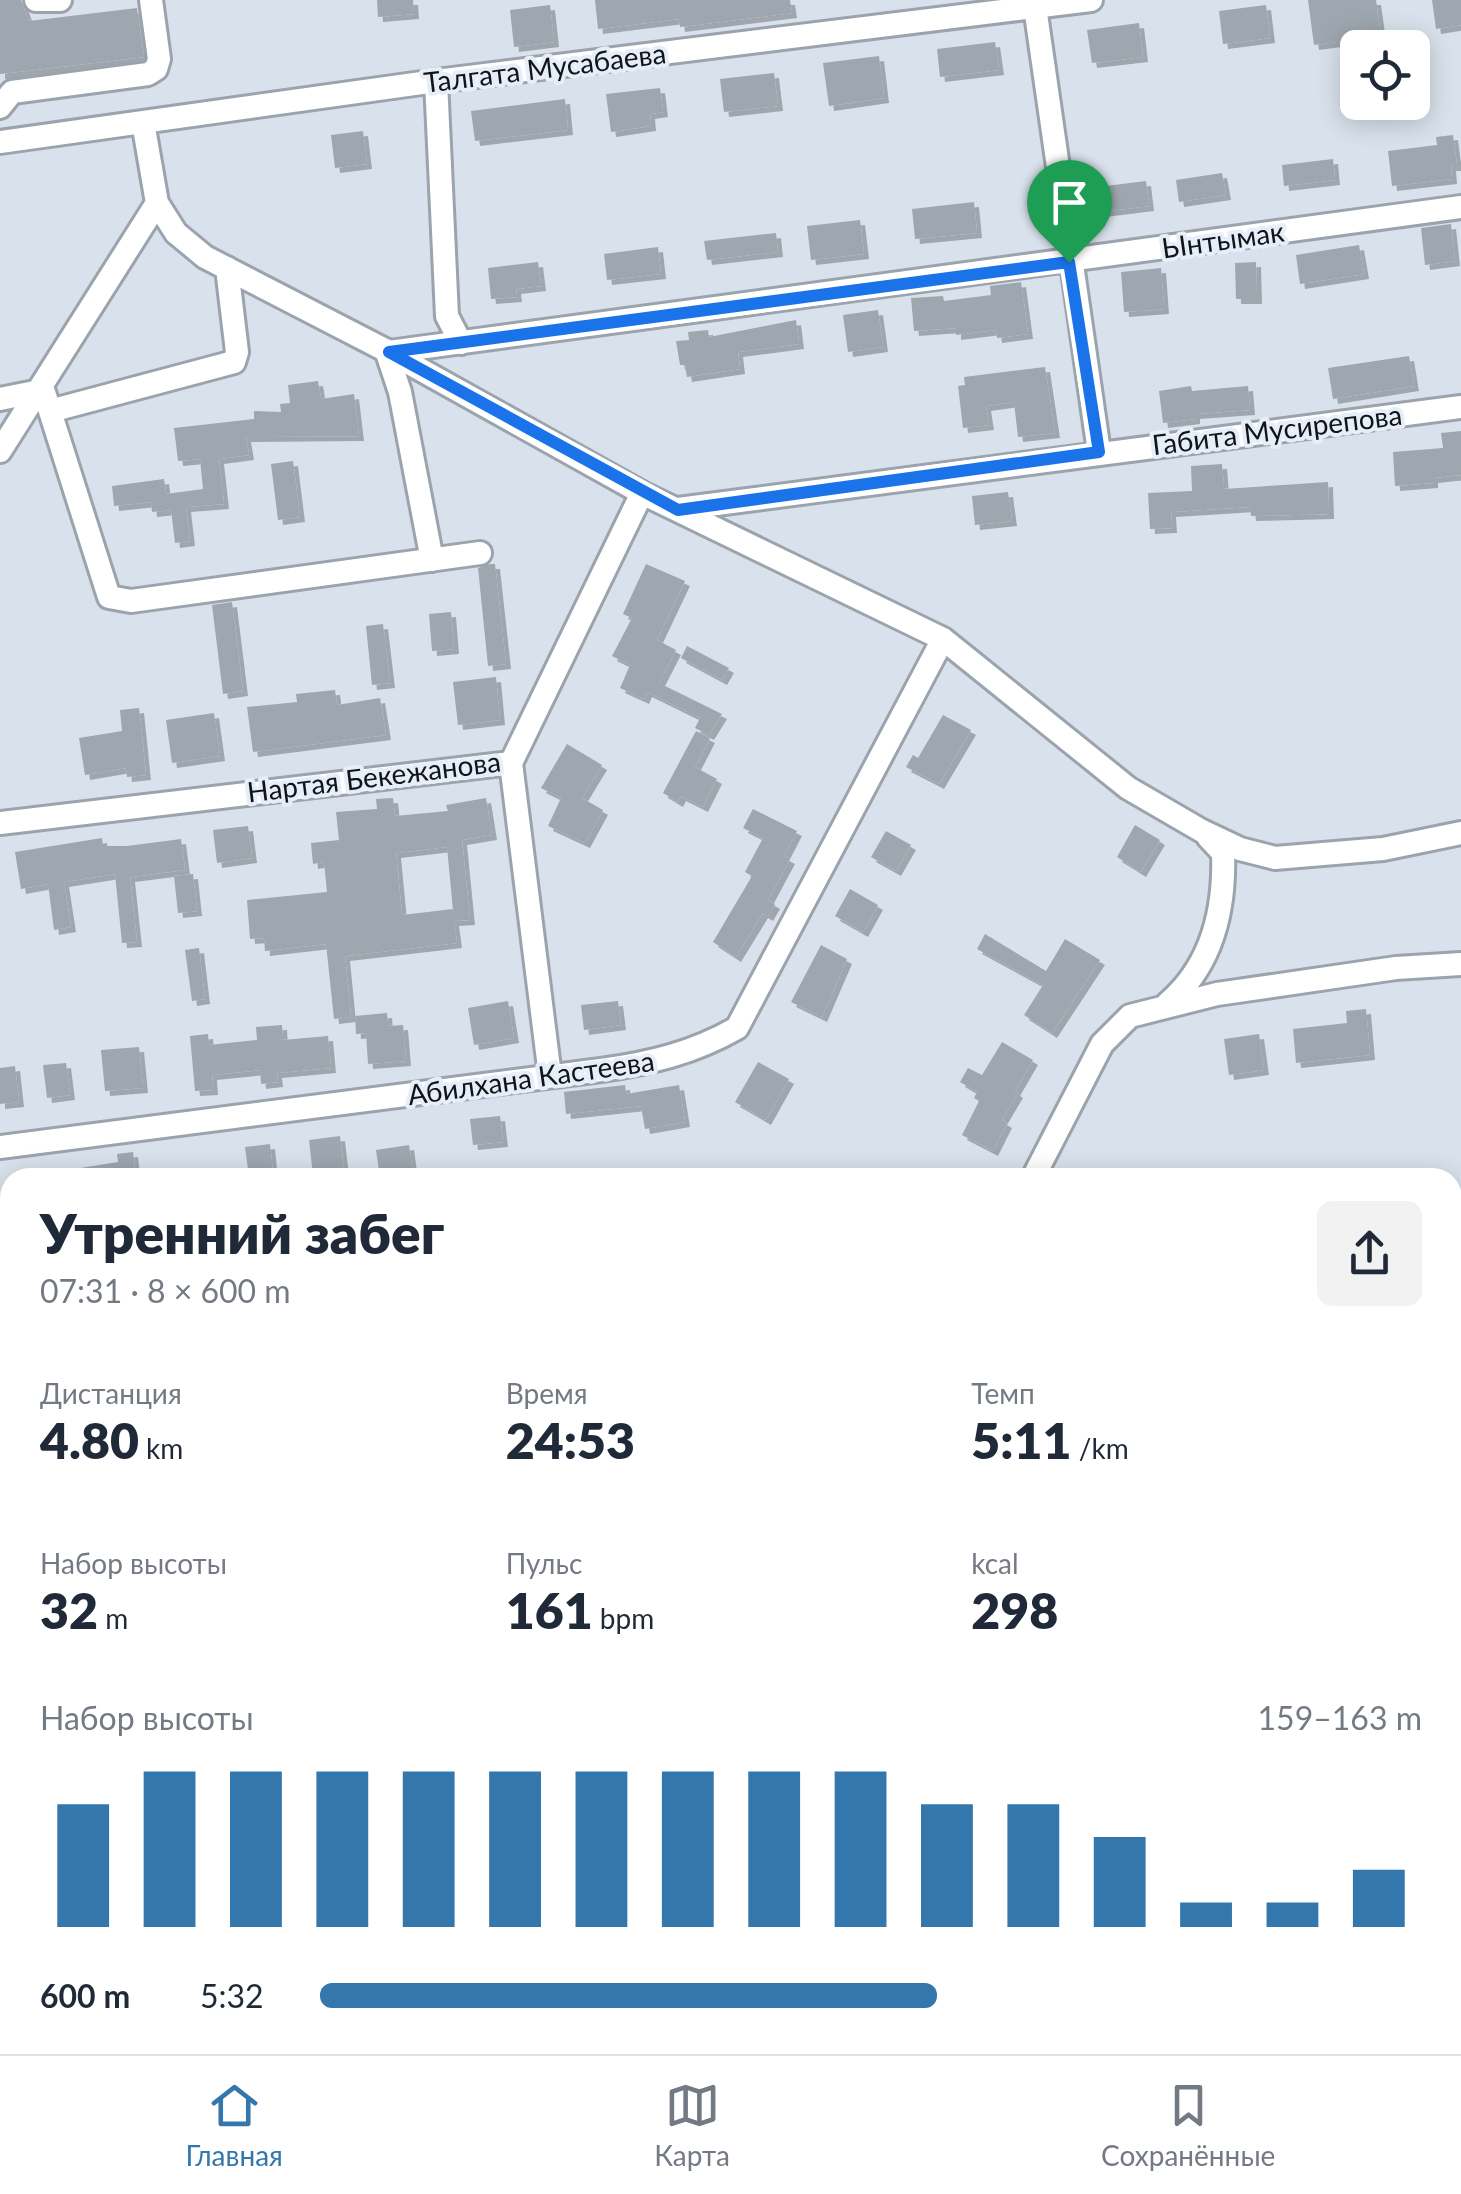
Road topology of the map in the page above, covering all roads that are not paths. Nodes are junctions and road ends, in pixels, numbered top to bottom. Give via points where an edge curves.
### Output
1 (36, 0) edge
2 (60, 0) edge
3 (151, 0) edge
4 (1092, 0) edge
5 (1034, 4) edge
6 (436, 81) junction
7 (0, 107) edge
8 (144, 122) junction
9 (2, 141) edge
10 (157, 203) junction
11 (1461, 207) edge
12 (1069, 262) junction
13 (227, 268) junction
14 (461, 343) junction
15 (388, 351) junction
16 (44, 396) junction
17 (0, 399) edge
18 (1461, 407) edge
19 (0, 450) edge
20 (1099, 452) junction
21 (642, 493) junction
22 (678, 510) junction
23 (480, 553) dead end
24 (432, 560) junction
25 (943, 639) junction
26 (512, 763) junction
27 (0, 823) edge
28 (1202, 831) junction
29 (1461, 834) edge
30 (1461, 964) edge
31 (1165, 1006) junction
32 (550, 1076) junction
33 (0, 1147) edge
34 (1038, 1168) edge

1 - 2 street
3 - 7 street via 156,69 12,92
4 - 5 street, Талгата Мусабаева
5 - 6 street, Талгата Мусабаева
5 - 12 street
6 - 8 street, Талгата Мусабаева
6 - 14 street via 448,316
7 - 9 street
8 - 9 street, Талгата Мусабаева
8 - 10 street
10 - 13 street via 176,233
10 - 16 street
11 - 12 street, Ынтымак
12 - 14 street, Ынтымак
12 - 20 street
13 - 15 street
13 - 16 street via 234,362
14 - 15 street, Ынтымак
15 - 21 street
15 - 24 street
16 - 17 street
16 - 19 street
16 - 24 street via 109,596 131,601
18 - 20 street, Габита Мусирепова
20 - 22 street, Габита Мусирепова
21 - 22 street
21 - 26 street, Нартая Бекежанова
22 - 25 street
23 - 24 street
25 - 28 street via 1128,788
25 - 32 street, Абилхана Кастеева via 737,1028 660,1062
26 - 27 street, Нартая Бекежанова
26 - 32 street
28 - 29 street via 1275,858
28 - 31 street via 1222,853 1221,906 1207,952
30 - 31 street via 1396,968
31 - 34 street via 1130,1016 1102,1044
32 - 33 street, Абилхана Кастеева

